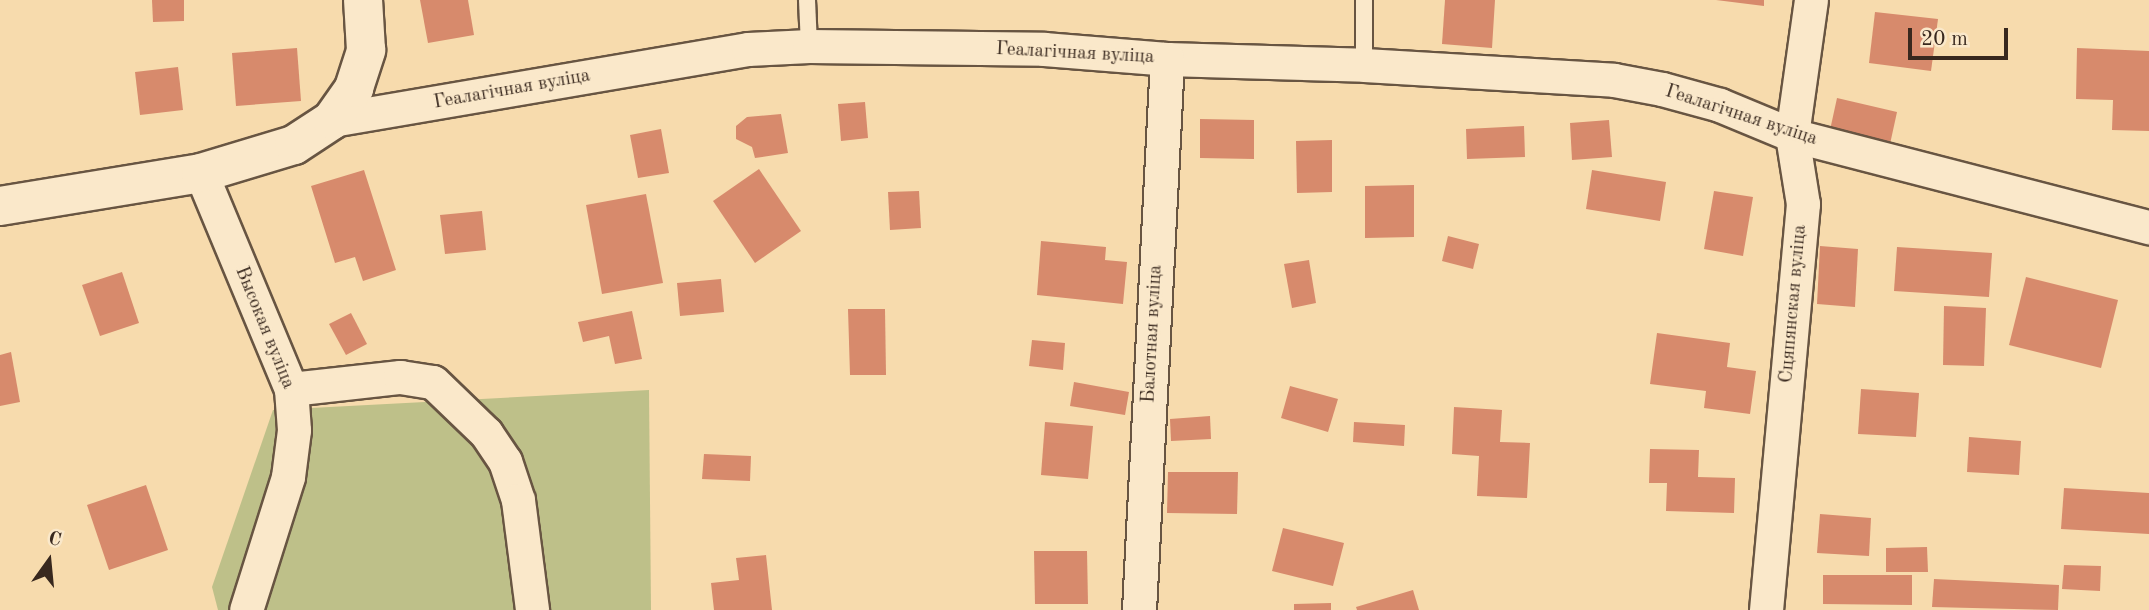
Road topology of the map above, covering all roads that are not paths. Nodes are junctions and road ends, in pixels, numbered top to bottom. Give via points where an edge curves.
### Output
1 (363, 0) edge
2 (807, 0) edge
3 (1364, 0) edge
4 (1811, 0) edge
5 (809, 46) junction
6 (1167, 59) junction
7 (1364, 65) junction
8 (332, 120) junction
9 (1792, 135) junction
10 (201, 173) junction
11 (0, 206) edge
12 (2149, 227) edge
13 (291, 390) junction
14 (246, 610) edge
15 (532, 610) edge
16 (1139, 610) edge
17 (1766, 610) edge

1 - 8 street via 366,50 362,70
2 - 5 lane
3 - 7 lane
4 - 9 street, Сцяпянская вуліца
5 - 6 street, Геалагічная вуліца via 1044,49
5 - 8 street, Геалагічная вуліца via 748,49
6 - 7 street, Геалагічная вуліца
6 - 16 street, Балотная вуліца
7 - 9 street, Геалагічная вуліца via 1614,80 1720,105
8 - 10 street, Геалагічная вуліца via 294,145
9 - 12 street, Геалагічная вуліца
9 - 17 street, Сцяпянская вуліца via 1803,204
10 - 11 street, Геалагічная вуліца
10 - 13 street, Высокая вуліца
13 - 14 street, Высокая вуліца via 295,430 288,477
13 - 15 street via 400,377 433,382 486,432 505,461 518,500

